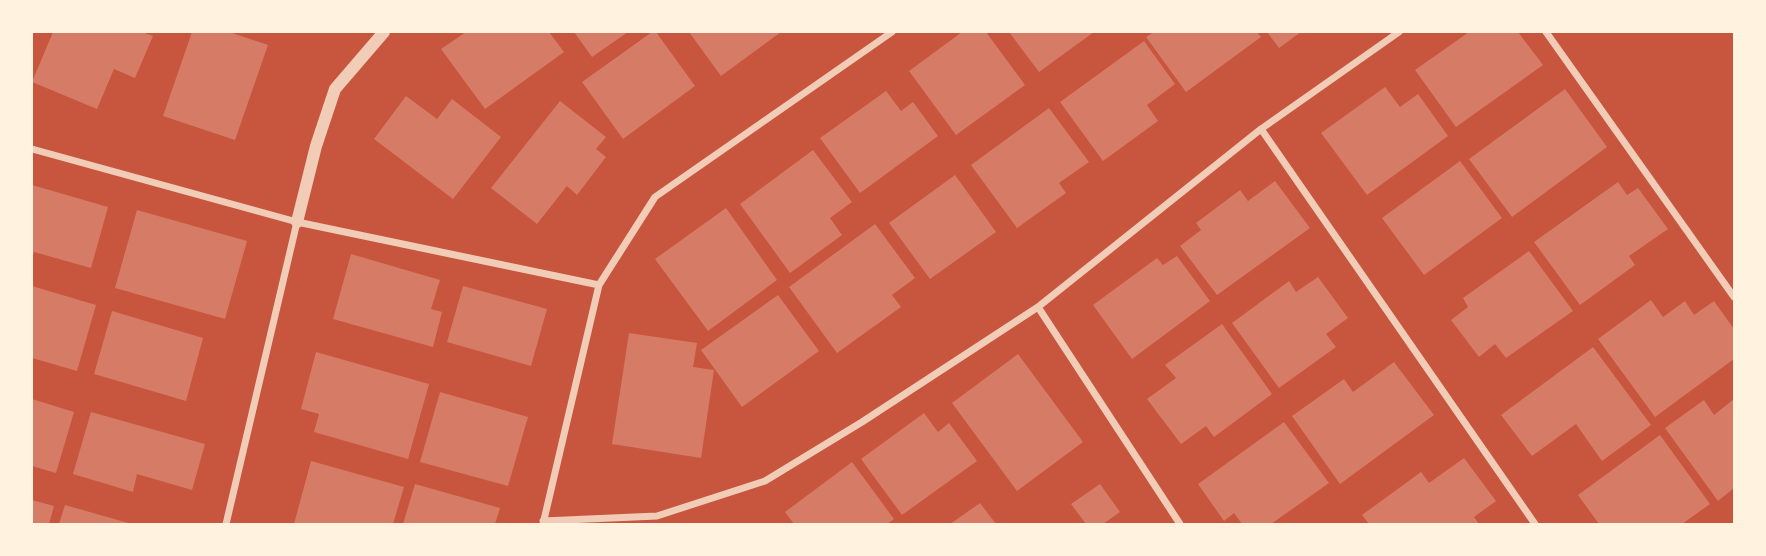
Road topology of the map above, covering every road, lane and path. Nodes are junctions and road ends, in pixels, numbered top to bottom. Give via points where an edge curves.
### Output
1 (384, 32) edge
2 (892, 32) edge
3 (1399, 32) edge
4 (1546, 32) edge
5 (1261, 129) junction
6 (32, 149) edge
7 (298, 222) junction
8 (599, 285) junction
9 (1734, 297) edge
10 (1038, 307) junction
11 (543, 523) edge
12 (226, 524) edge
13 (1180, 524) edge
14 (1535, 524) edge

1 - 7 street via 335,89
2 - 8 street via 655,197
3 - 5 street
4 - 9 street
5 - 10 street
5 - 14 street
6 - 7 street
7 - 8 street
7 - 12 street
8 - 11 street
10 - 11 street via 765,481 657,516
10 - 13 street

